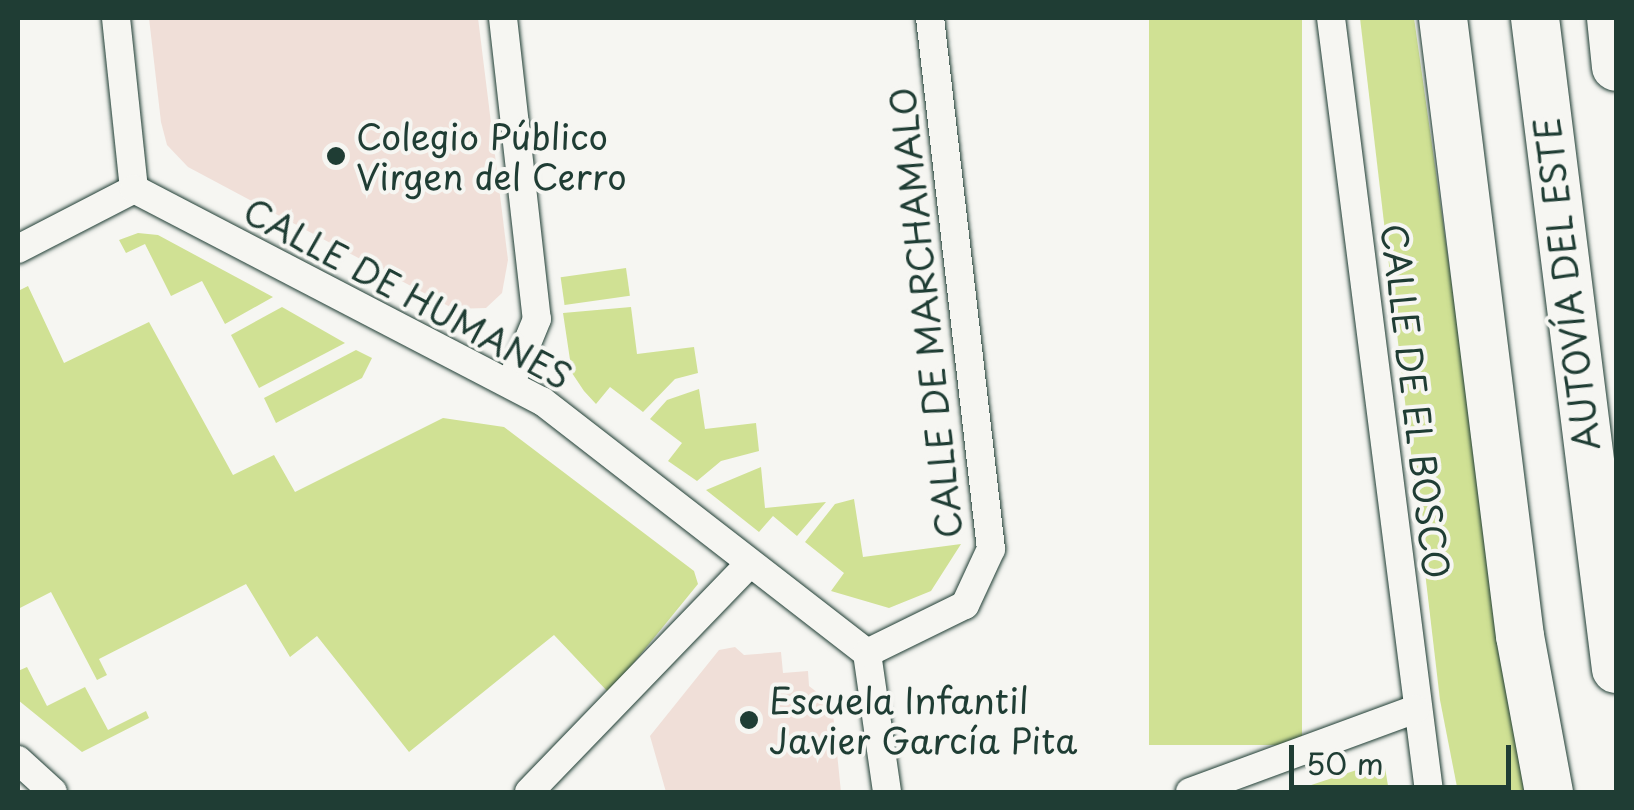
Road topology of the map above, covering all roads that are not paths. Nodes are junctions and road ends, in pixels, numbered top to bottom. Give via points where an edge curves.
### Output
1 (116, 18) edge
2 (503, 18) edge
3 (930, 18) edge
4 (1330, 18) edge
5 (1443, 18) edge
6 (1535, 18) edge
7 (1612, 18) edge
8 (1616, 67) edge
9 (134, 190) junction
10 (18, 249) edge
11 (511, 382) junction
12 (750, 563) junction
13 (868, 653) junction
14 (1616, 669) edge
15 (1415, 709) junction
16 (18, 760) edge
17 (54, 792) edge
18 (529, 792) edge
19 (886, 792) edge
20 (1190, 792) edge
21 (1430, 792) edge
22 (1549, 792) edge

1 - 9 street
2 - 11 street via 537,319
3 - 13 street, CALLE DE MARCHAMALO via 991,548 965,605
4 - 15 street, CALLE DE EL BOSCO
5 - 22 highway via 1520,636
6 - 14 highway, AUTOVÍA DEL ESTE
7 - 8 highway
9 - 10 street
9 - 11 street, CALLE DE HUMANES
11 - 12 street, CALLE DE HUMANES
12 - 13 street, CALLE DE HUMANES
12 - 18 street
13 - 19 street
15 - 20 street
15 - 21 street, CALLE DE EL BOSCO
16 - 17 street

